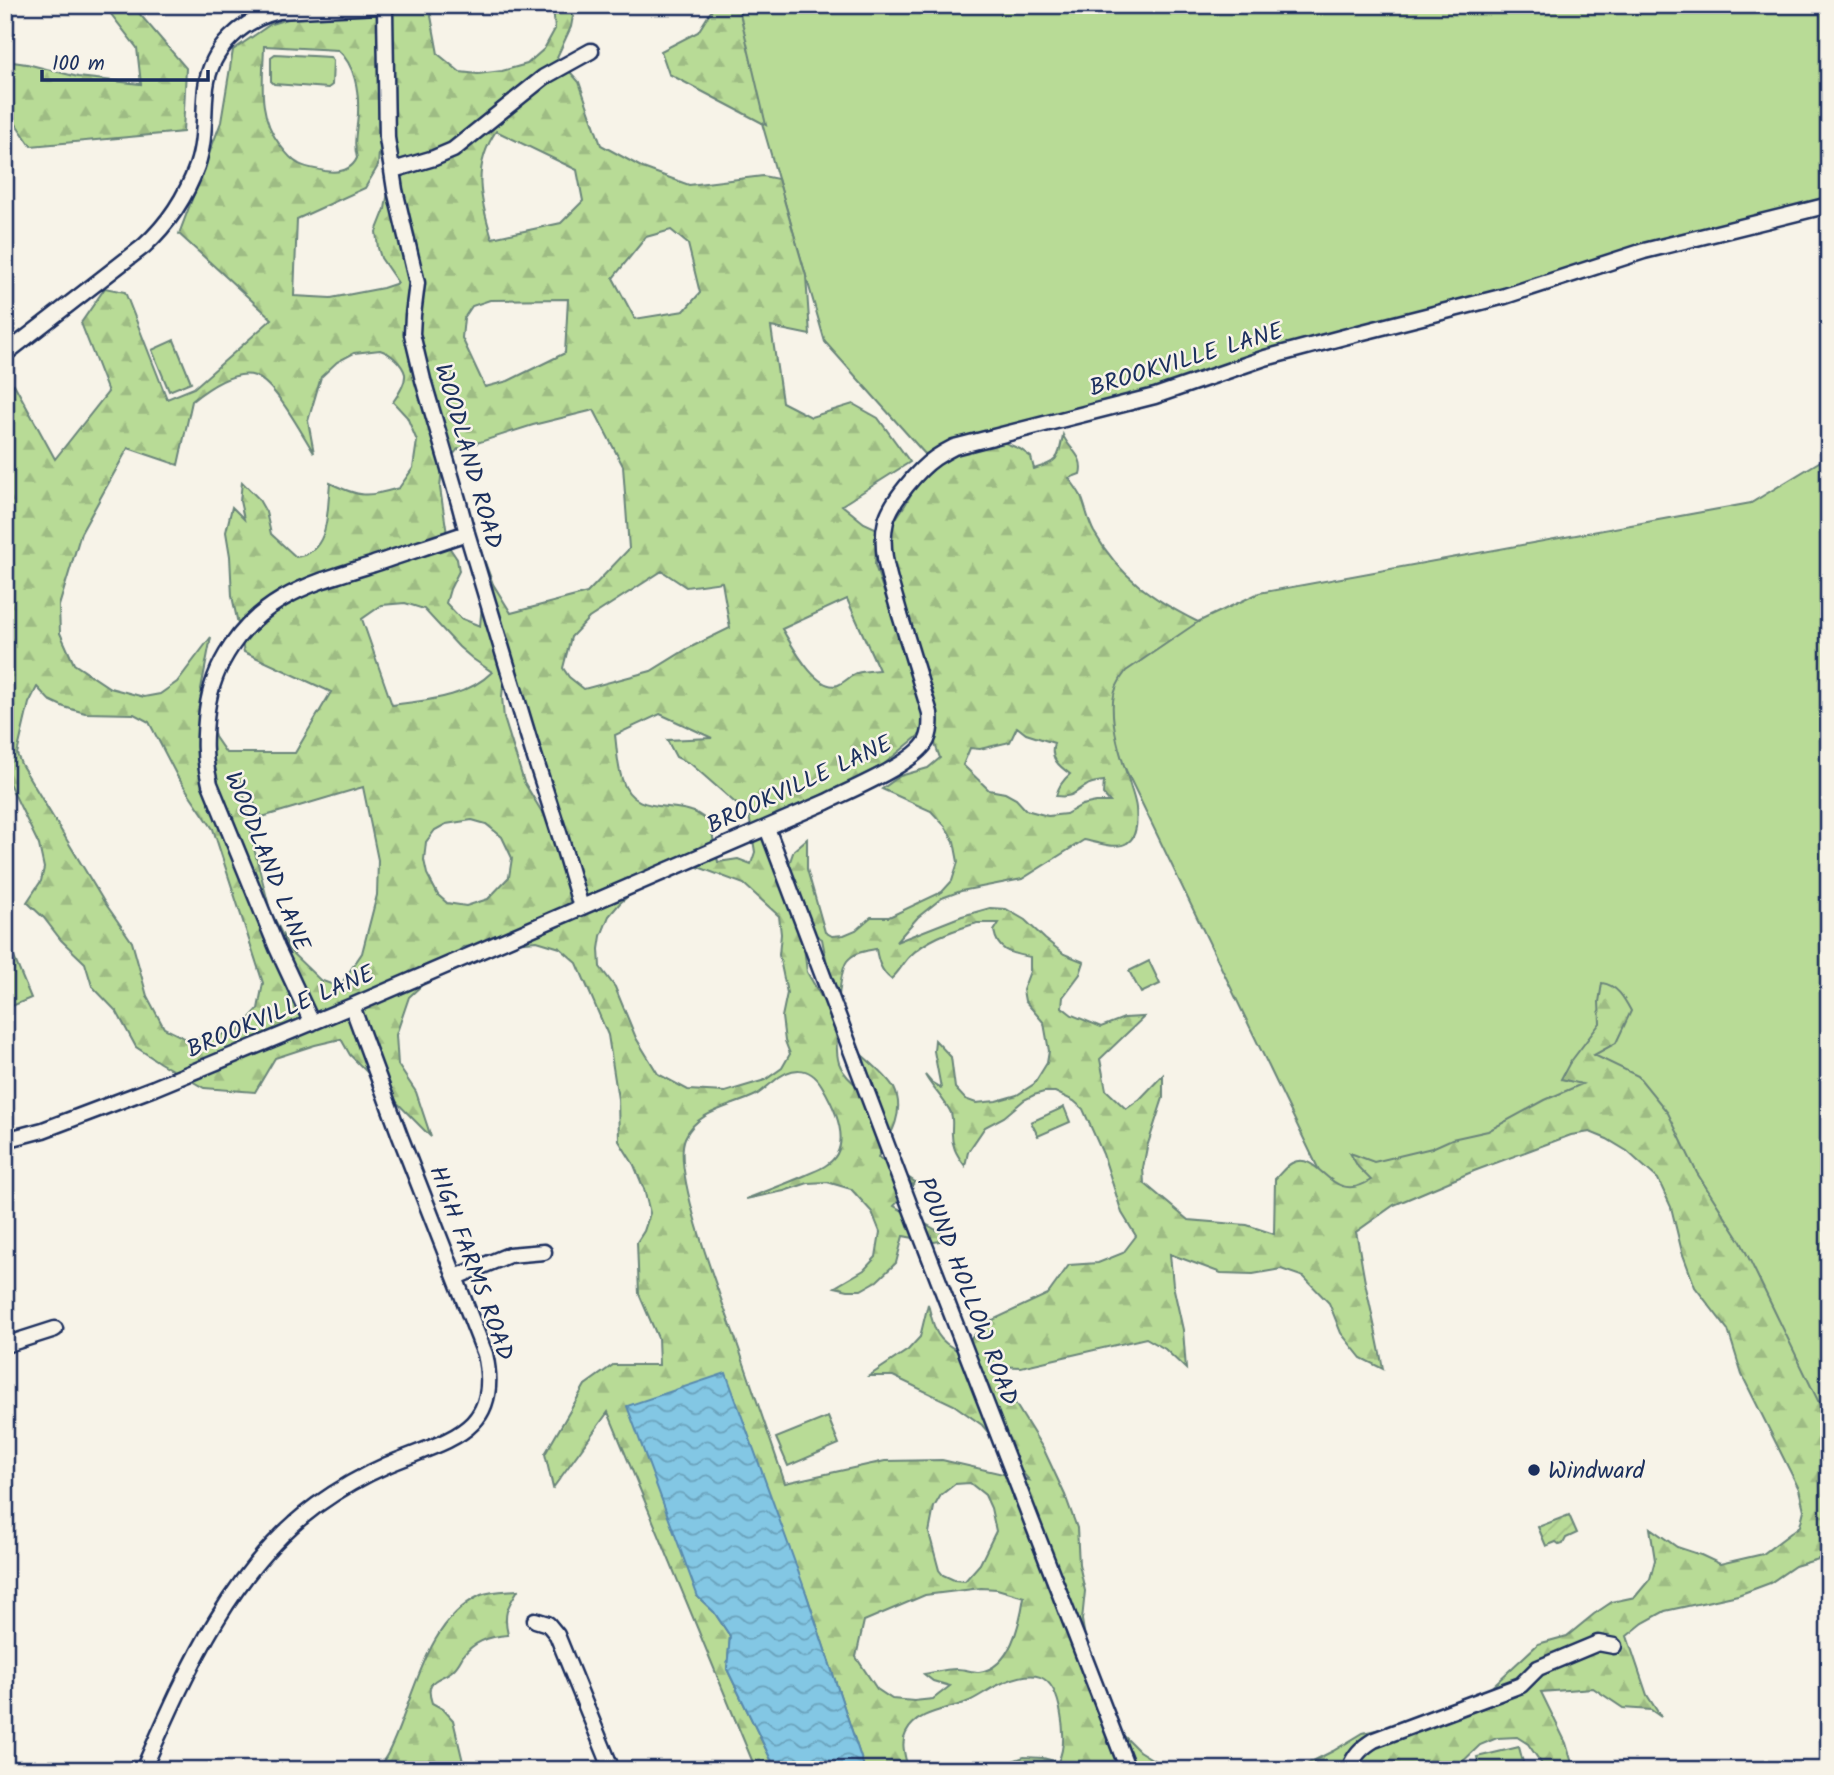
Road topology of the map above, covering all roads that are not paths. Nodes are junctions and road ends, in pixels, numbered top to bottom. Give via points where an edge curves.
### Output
1 (591, 51) dead end
2 (393, 170) junction
3 (1829, 205) edge
4 (5, 354) edge
5 (467, 533) junction
6 (767, 828) junction
7 (580, 907) junction
8 (352, 1006) junction
9 (312, 1023) junction
10 (5, 1140) edge
11 (544, 1252) dead end
12 (456, 1277) junction
13 (55, 1329) dead end
14 (5, 1345) edge
15 (535, 1620) dead end
16 (1614, 1646) dead end
17 (143, 1770) edge
18 (611, 1770) edge
19 (1128, 1770) edge
20 (1349, 1770) edge

1 - 2 street via 544,78 453,150
2 - 4 street, WOODLAND ROAD via 387,138 383,8 279,11 250,22 227,41 214,61 206,87 204,137 180,204 144,246
2 - 5 street, WOODLAND ROAD via 417,283 414,344
3 - 6 street, BROOKVILLE LANE via 1644,251 1505,296 1265,358 1155,396 954,447 935,457 896,501 883,535 891,581 930,713 927,742 886,772
5 - 7 street, WOODLAND ROAD
5 - 9 street, WOODLAND LANE via 321,580 283,598 241,633 212,687 204,737 210,783 276,948
6 - 7 street, BROOKVILLE LANE
6 - 19 street, POUND HOLLOW ROAD
7 - 8 street, BROOKVILLE LANE
8 - 9 street, BROOKVILLE LANE
8 - 12 street, HIGH FARMS ROAD
9 - 10 street, BROOKVILLE LANE via 154,1088
11 - 12 street via 509,1255
12 - 17 street, HIGH FARMS ROAD via 490,1374 489,1393 480,1415 457,1436 341,1489 263,1554 236,1588 199,1652
13 - 14 street
15 - 18 street via 548,1624 557,1635
16 - 20 street via 1598,1643 1538,1668 1521,1685 1374,1740 1356,1754

